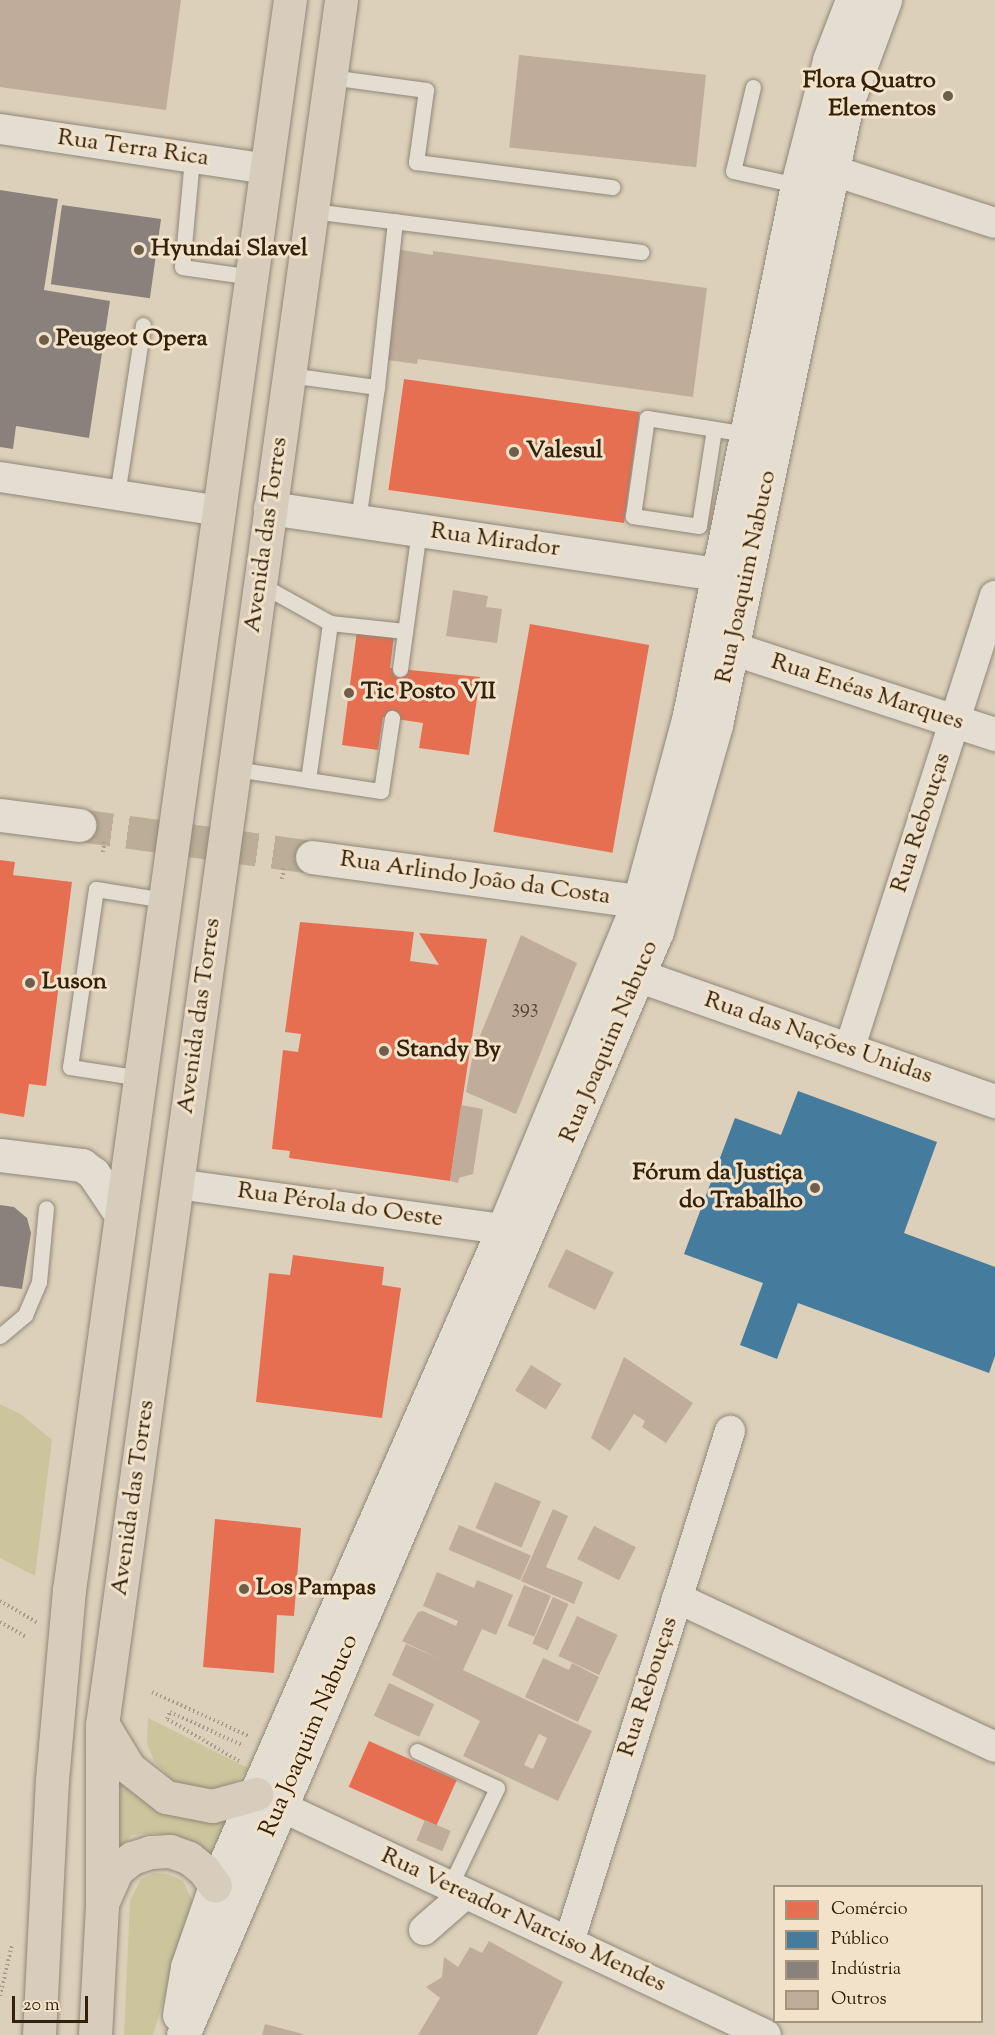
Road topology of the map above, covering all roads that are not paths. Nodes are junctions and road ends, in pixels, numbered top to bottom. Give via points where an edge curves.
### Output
1 (290, 0) edge
2 (341, 0) edge
3 (852, 0) edge
4 (885, 0) edge
5 (330, 77) junction
6 (753, 87) dead end
7 (0, 129) edge
8 (192, 158) junction
9 (267, 169) junction
10 (831, 170) junction
11 (797, 185) junction
12 (612, 187) dead end
13 (312, 211) junction
14 (395, 221) junction
15 (995, 223) edge
16 (641, 252) dead end
17 (252, 277) junction
18 (143, 325) dead end
19 (289, 375) junction
20 (377, 387) junction
21 (714, 429) junction
22 (747, 434) junction
23 (0, 477) edge
24 (117, 495) junction
25 (270, 508) junction
26 (220, 512) junction
27 (358, 521) junction
28 (419, 530) junction
29 (719, 574) junction
30 (260, 584) junction
31 (995, 596) edge
32 (330, 623) junction
33 (405, 631) junction
34 (719, 644) junction
35 (400, 669) dead end
36 (392, 718) dead end
37 (955, 721) junction
38 (995, 734) edge
39 (235, 769) junction
40 (308, 780) junction
41 (0, 815) edge
42 (91, 834) tunnel mouth
43 (298, 862) tunnel mouth
44 (165, 900) junction
45 (639, 901) junction
46 (627, 972) junction
47 (849, 1050) junction
48 (141, 1078) junction
49 (995, 1101) edge
50 (0, 1155) edge
51 (177, 1184) junction
52 (46, 1208) dead end
53 (120, 1213) junction
54 (503, 1229) junction
55 (0, 1336) edge
56 (730, 1431) dead end
57 (677, 1598) junction
58 (102, 1725) junction
59 (995, 1747) edge
60 (417, 1751) dead end
61 (268, 1800) junction
62 (458, 1890) junction
63 (228, 1892) junction
64 (102, 1906) junction
65 (424, 1930) dead end
66 (568, 1942) junction
67 (39, 2035) edge
68 (96, 2035) edge
69 (176, 2035) edge
70 (183, 2035) edge
71 (766, 2035) edge

1 - 9 highway, Avenida das Torres
2 - 5 highway, Avenida das Torres
3 - 11 main road, Rua Joaquim Nabuco via 829,60
4 - 10 main road, Rua Joaquim Nabuco via 859,62
5 - 12 lane via 426,90 416,162
5 - 13 highway, Avenida das Torres
6 - 11 lane via 733,171
7 - 8 street, Rua Terra Rica
8 - 9 street, Rua Terra Rica
8 - 17 lane via 182,267
9 - 17 highway, Avenida das Torres
10 - 15 street
10 - 34 main road, Rua Joaquim Nabuco
11 - 22 main road, Rua Joaquim Nabuco
13 - 14 lane
13 - 19 highway, Avenida das Torres
14 - 16 lane
14 - 20 lane
17 - 26 highway, Avenida das Torres
18 - 24 lane
19 - 20 lane
19 - 25 highway, Avenida das Torres
20 - 27 lane
21 - 21 lane via 648,418 633,516 699,526
21 - 22 lane
22 - 29 main road, Rua Joaquim Nabuco
23 - 24 street
24 - 26 street
25 - 27 main road, Rua Mirador
25 - 30 highway, Avenida das Torres
26 - 44 highway, Avenida das Torres
27 - 28 main road, Rua Mirador
28 - 29 main road, Rua Mirador
28 - 33 lane
29 - 34 main road, Rua Joaquim Nabuco
30 - 32 lane
30 - 39 highway, Avenida das Torres
31 - 37 street, Rua Rebouças
32 - 33 lane
32 - 40 lane
33 - 35 lane
34 - 37 main road, Rua Enéas Marques
34 - 45 main road, Rua Joaquim Nabuco
34 - 46 main road, Rua Joaquim Nabuco via 696,802
36 - 40 lane via 381,791
37 - 38 main road, Rua Enéas Marques
37 - 47 street, Rua Rebouças
39 - 40 lane
39 - 51 highway, Avenida das Torres
41 - 42 main road
43 - 45 main road, Rua Arlindo João da Costa
44 - 48 highway, Avenida das Torres
44 - 48 lane via 96,889 70,1067
45 - 46 main road, Rua Joaquim Nabuco
46 - 47 main road, Rua das Nações Unidas
46 - 54 main road, Rua Joaquim Nabuco
46 - 61 main road, Rua Joaquim Nabuco
47 - 49 main road, Rua das Nações Unidas
48 - 53 highway, Avenida das Torres
50 - 53 main road via 82,1165 93,1173
51 - 54 street, Rua Pérola do Oeste
51 - 58 highway, Avenida das Torres
52 - 55 lane via 39,1282 25,1314
53 - 67 highway, Avenida das Torres via 67,1613 52,1780
54 - 61 main road, Rua Joaquim Nabuco
56 - 57 street, Rua Rebouças
57 - 59 street
57 - 66 street, Rua Rebouças
58 - 61 highway via 129,1768 166,1797 212,1806
58 - 64 highway, Avenida das Torres
60 - 62 lane via 497,1788
61 - 62 street, Rua Vereador Narciso Mendes
61 - 63 main road, Rua Joaquim Nabuco
62 - 65 street
62 - 66 street, Rua Vereador Narciso Mendes
63 - 64 highway via 189,1858 170,1851 150,1851 117,1870 106,1887
63 - 69 main road, Rua Joaquim Nabuco via 187,1967
63 - 70 main road, Rua Joaquim Nabuco
64 - 68 highway, Avenida das Torres
66 - 71 street, Rua Vereador Narciso Mendes

